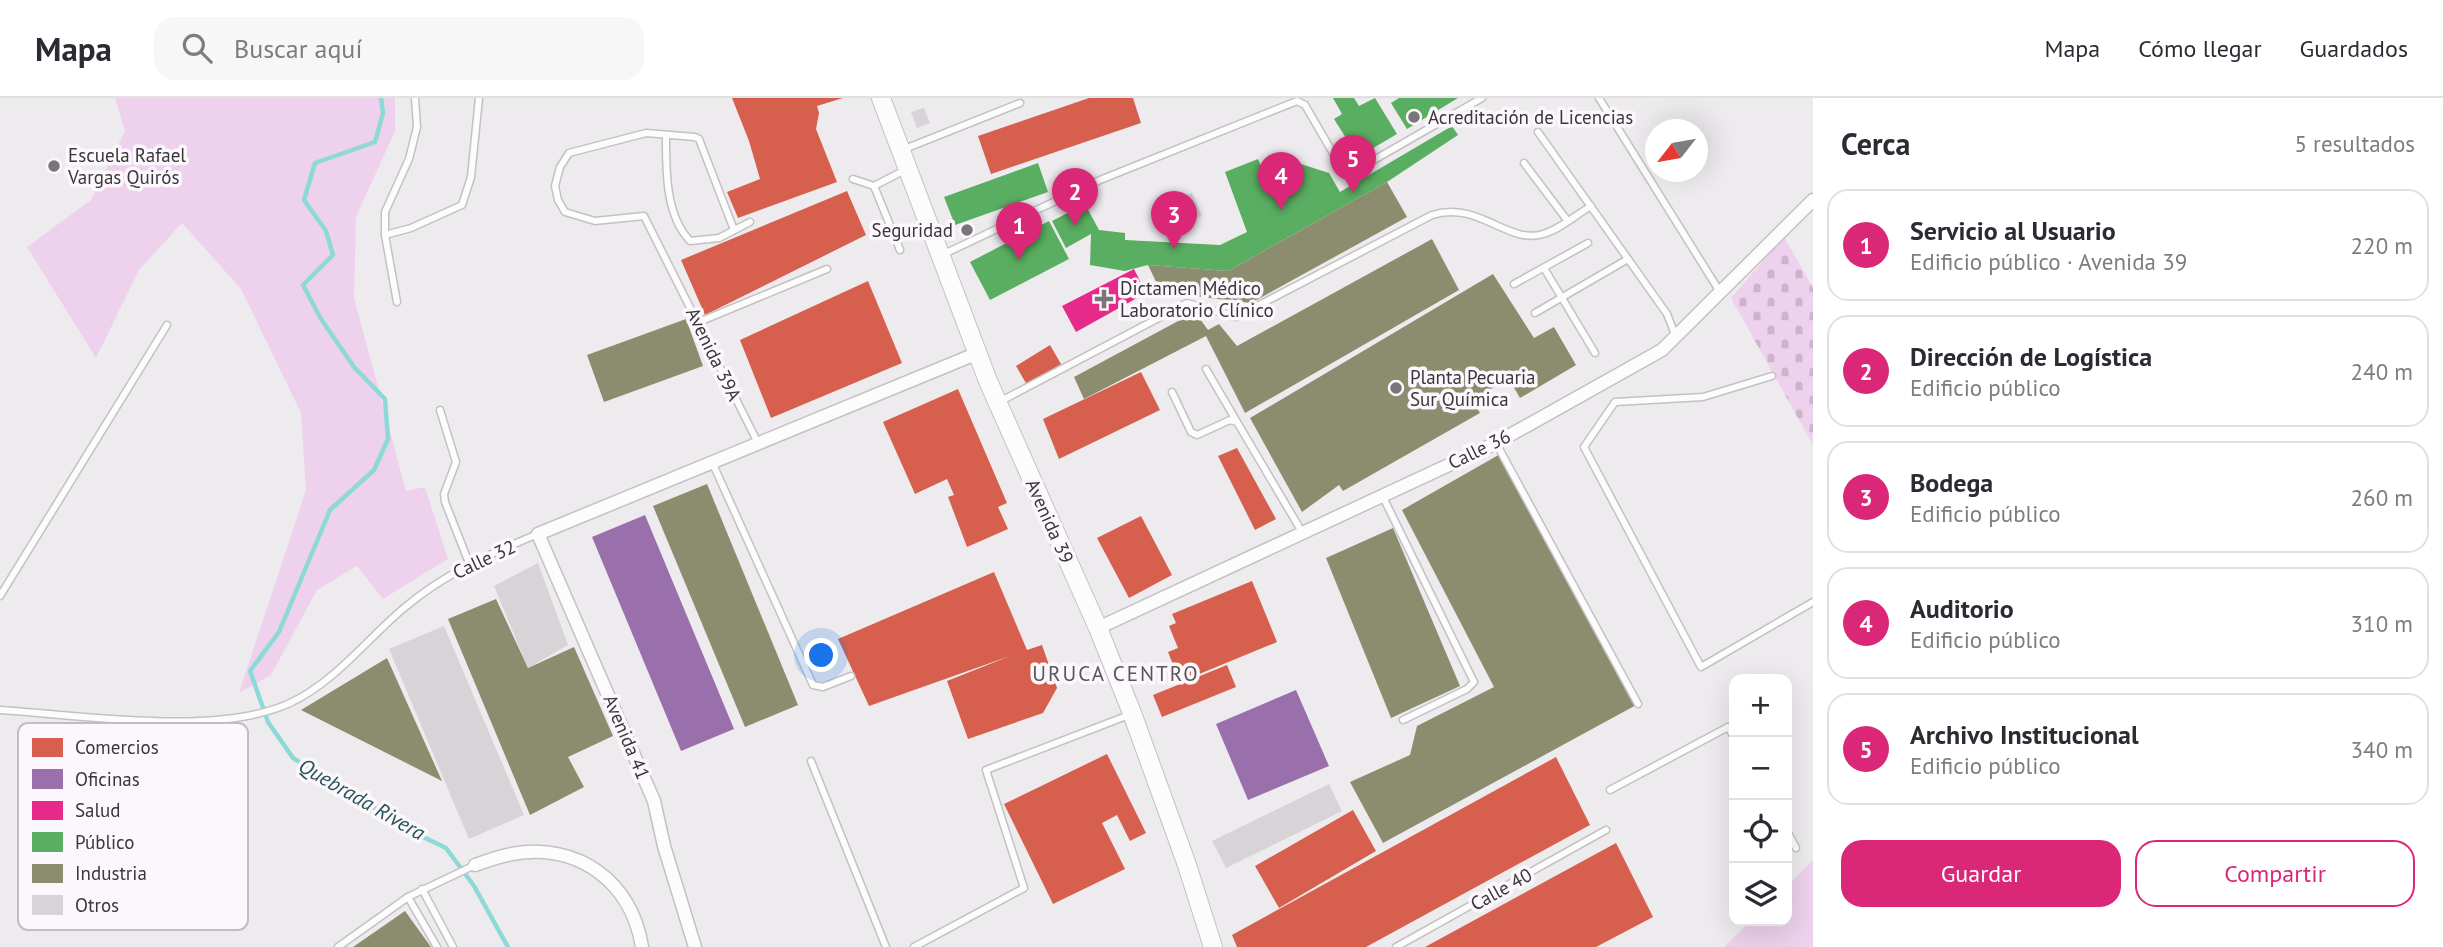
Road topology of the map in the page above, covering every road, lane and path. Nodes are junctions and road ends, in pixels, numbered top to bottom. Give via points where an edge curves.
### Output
1 (415, 98) edge
2 (479, 98) edge
3 (881, 98) edge
4 (1482, 98) edge
5 (1600, 98) edge
6 (1020, 103) dead end
7 (1538, 132) dead end
8 (666, 135) junction
9 (900, 151) junction
10 (1524, 163) dead end
11 (906, 169) junction
12 (853, 179) dead end
13 (874, 186) junction
14 (1813, 200) edge
15 (1591, 206) junction
16 (1567, 220) junction
17 (750, 222) dead end
18 (734, 230) junction
19 (385, 235) junction
20 (1588, 243) dead end
21 (900, 250) dead end
22 (940, 256) junction
23 (1628, 259) junction
24 (1544, 268) junction
25 (827, 269) dead end
26 (1514, 284) dead end
27 (1721, 294) junction
28 (1562, 298) junction
29 (397, 302) dead end
30 (1535, 313) dead end
31 (699, 322) junction
32 (167, 325) dead end
33 (1676, 338) junction
34 (978, 353) junction
35 (1595, 353) dead end
36 (1206, 369) dead end
37 (1772, 376) dead end
38 (1172, 392) dead end
39 (997, 403) junction
40 (440, 410) dead end
41 (1237, 422) junction
42 (758, 443) junction
43 (1496, 443) junction
44 (712, 462) junction
45 (1382, 495) junction
46 (1302, 532) junction
47 (538, 534) junction
48 (469, 563) junction
49 (0, 596) edge
50 (1813, 602) edge
51 (1098, 628) junction
52 (851, 676) dead end
53 (1638, 704) dead end
54 (0, 710) edge
55 (1132, 713) junction
56 (1403, 720) dead end
57 (1729, 729) edge
58 (811, 761) dead end
59 (1610, 790) dead end
60 (1606, 830) dead end
61 (1792, 840) edge
62 (1796, 848) dead end
63 (475, 865) joint
64 (422, 889) junction
65 (408, 897) junction
66 (338, 947) edge
67 (437, 947) edge
68 (453, 947) edge
69 (642, 947) edge
70 (695, 947) edge
71 (886, 947) edge
72 (914, 947) edge
73 (1213, 947) edge
74 (1396, 947) edge

1 - 19 lane via 417,127 409,159 385,212
2 - 19 lane via 471,177 461,205
3 - 9 main road, Avenida 39
4 - 22 lane via 1353,172 1341,167 1305,105 1297,101 1100,180
5 - 27 lane
6 - 9 lane
7 - 15 lane
8 - 18 lane via 699,139
8 - 18 lane via 669,190 685,235 700,242
8 - 31 lane, Avenida 39A via 646,132 569,153 559,167 555,186 565,212 594,221 644,216
9 - 11 main road, Avenida 39
10 - 16 lane
11 - 13 lane
11 - 22 main road, Avenida 39
12 - 13 lane
13 - 21 lane
14 - 27 street, Calle 36
15 - 16 lane
15 - 23 lane
16 - 39 lane via 1542,235 1517,233 1477,214 1447,210 1236,317 1187,303
17 - 18 lane
19 - 29 lane
20 - 24 lane
22 - 34 main road, Avenida 39
23 - 28 lane
23 - 33 lane via 1667,314
24 - 26 lane
24 - 28 lane
25 - 31 lane
27 - 33 street, Calle 36
28 - 30 lane
28 - 35 lane
31 - 42 lane, Avenida 39A
32 - 49 lane
33 - 43 street, Calle 36
34 - 39 main road, Avenida 39
34 - 42 street, Calle 32
36 - 41 lane
37 - 50 lane via 1703,397 1615,402 1584,447 1701,667
38 - 41 lane via 1191,432 1198,435 1230,420
39 - 51 main road, Avenida 39
40 - 48 lane via 456,462 444,494
41 - 46 lane
42 - 44 street, Calle 32
43 - 45 street, Calle 36
43 - 53 lane
44 - 47 street, Calle 32
44 - 52 lane via 813,685 823,687
45 - 46 street, Calle 36
45 - 56 lane via 1474,682
46 - 51 street, Calle 36
47 - 48 lane, Calle 32
47 - 70 street, Avenida 41 via 654,801
48 - 54 lane, Calle 32 via 403,608 324,682 290,703 218,719
51 - 55 main road, Avenida 39
55 - 72 lane via 986,771 1024,888
55 - 73 main road, Avenida 39 via 1188,864
57 - 59 lane
58 - 71 lane
60 - 74 lane, Calle 40
61 - 62 lane
63 - 64 lane
63 - 69 street via 513,853 575,858 603,874 624,895
64 - 65 lane
64 - 68 lane
65 - 66 lane
65 - 67 lane

